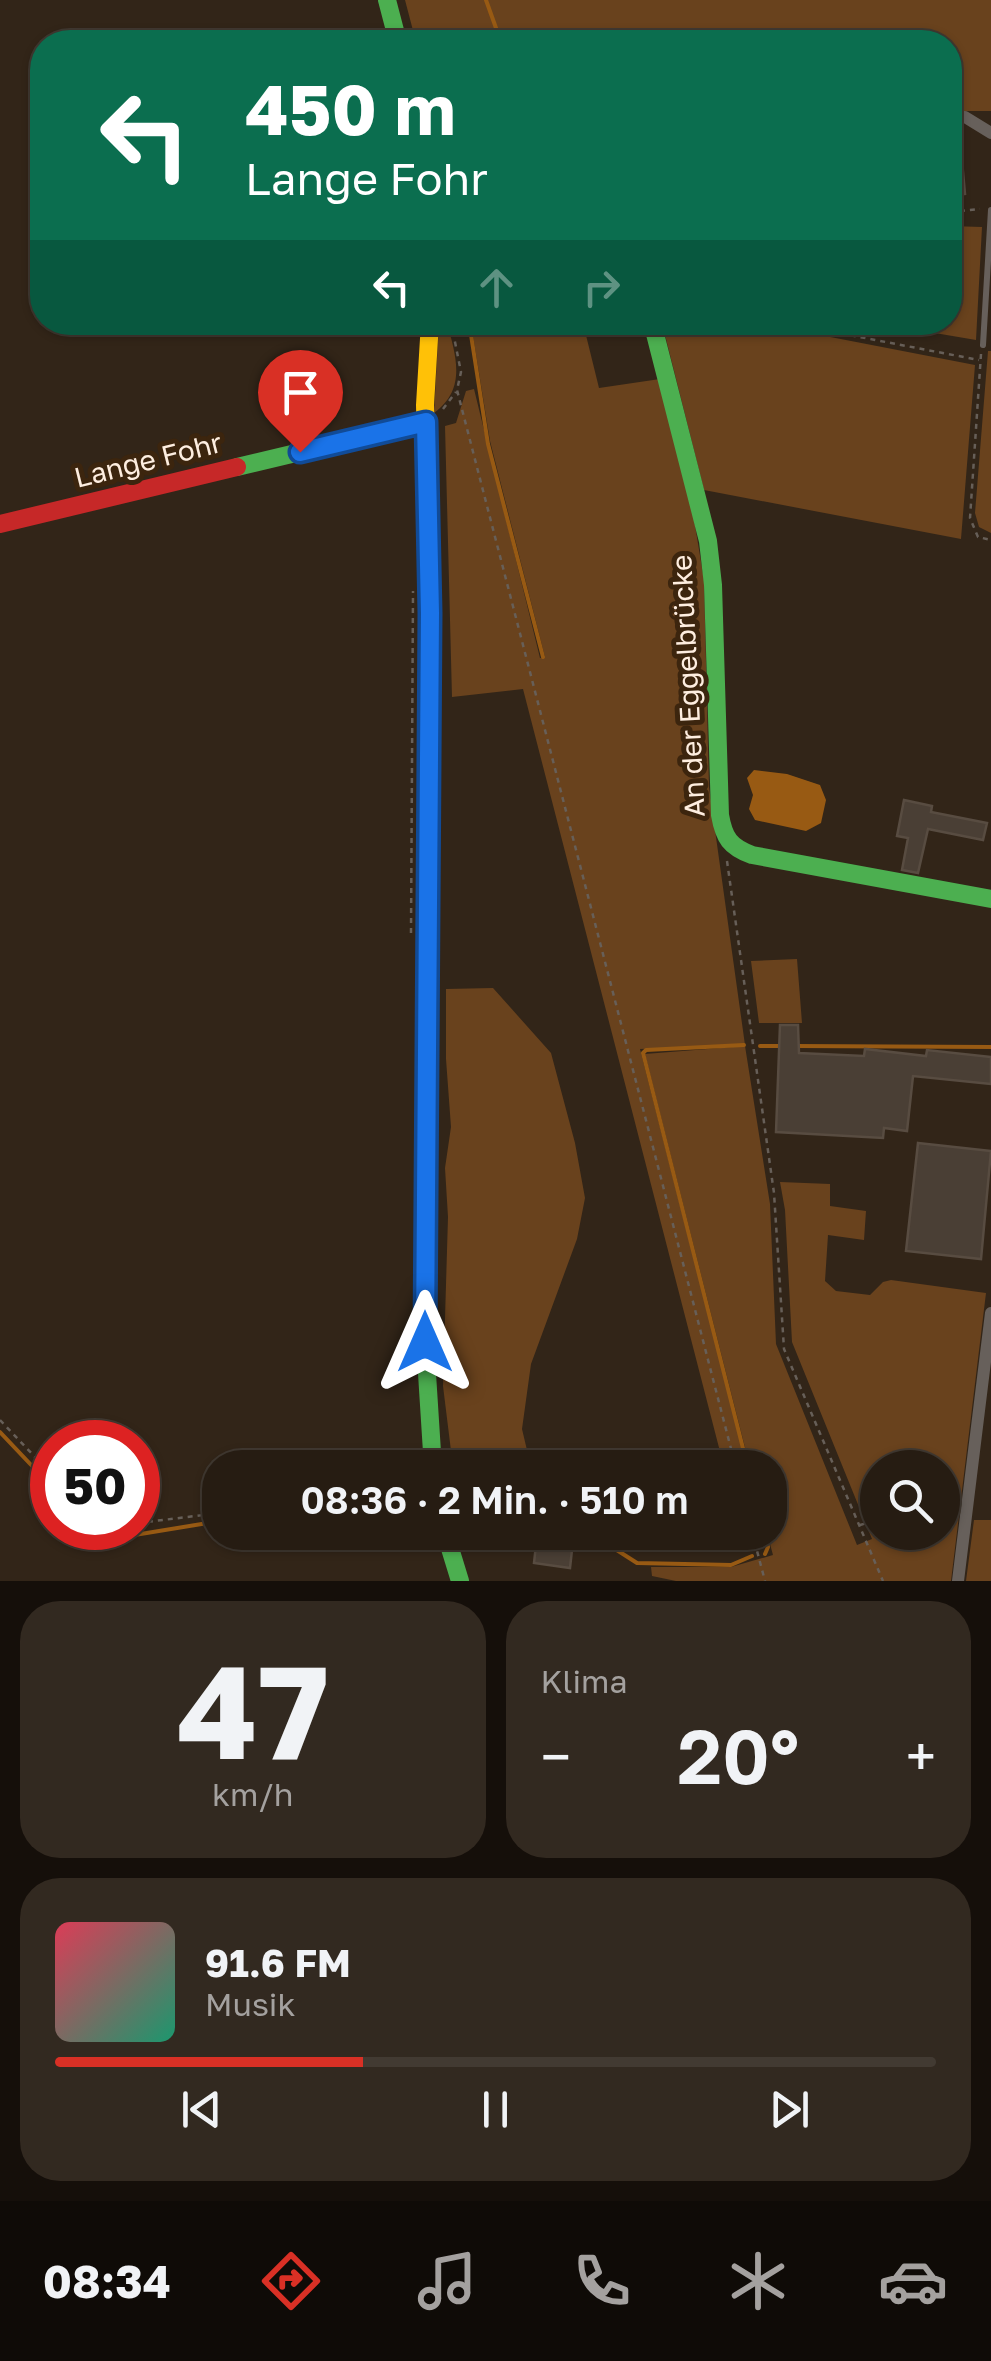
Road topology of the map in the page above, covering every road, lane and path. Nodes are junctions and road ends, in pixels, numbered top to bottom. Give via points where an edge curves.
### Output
1 (387, 0) edge
2 (395, 30) edge
3 (962, 117) edge
4 (991, 133) edge
5 (991, 209) edge
6 (962, 211) edge
7 (429, 335) edge
8 (454, 335) edge
9 (655, 335) edge
10 (850, 335) edge
11 (983, 345) joint
12 (980, 360) junction
13 (456, 390) junction
14 (426, 422) junction
15 (0, 524) edge
16 (991, 540) edge
17 (724, 837) junction
18 (991, 899) edge
19 (991, 1314) edge
20 (0, 1420) edge
21 (431, 1450) edge
22 (731, 1450) edge
23 (30, 1452) edge
24 (202, 1515) edge
25 (160, 1520) edge
26 (860, 1524) edge
27 (450, 1550) edge
28 (756, 1550) edge
29 (870, 1550) edge
30 (460, 1581) edge
31 (764, 1581) edge
32 (883, 1581) edge
33 (958, 1581) edge

1 - 2 main road
3 - 4 street
5 - 6 path
5 - 11 lane
7 - 14 main road
8 - 13 path via 461,372
9 - 17 main road, An der Eggelbrücke via 708,540
10 - 12 path
11 - 12 path
12 - 16 path via 970,518 978,537
13 - 14 path
13 - 22 path
14 - 15 main road, Lange Fohr
14 - 21 main road via 425,1342
17 - 18 main road, An der Eggelbrücke via 752,855
17 - 26 path via 774,1193 784,1348
19 - 33 street
20 - 23 path
24 - 25 path
27 - 30 main road
28 - 31 path
29 - 32 path

